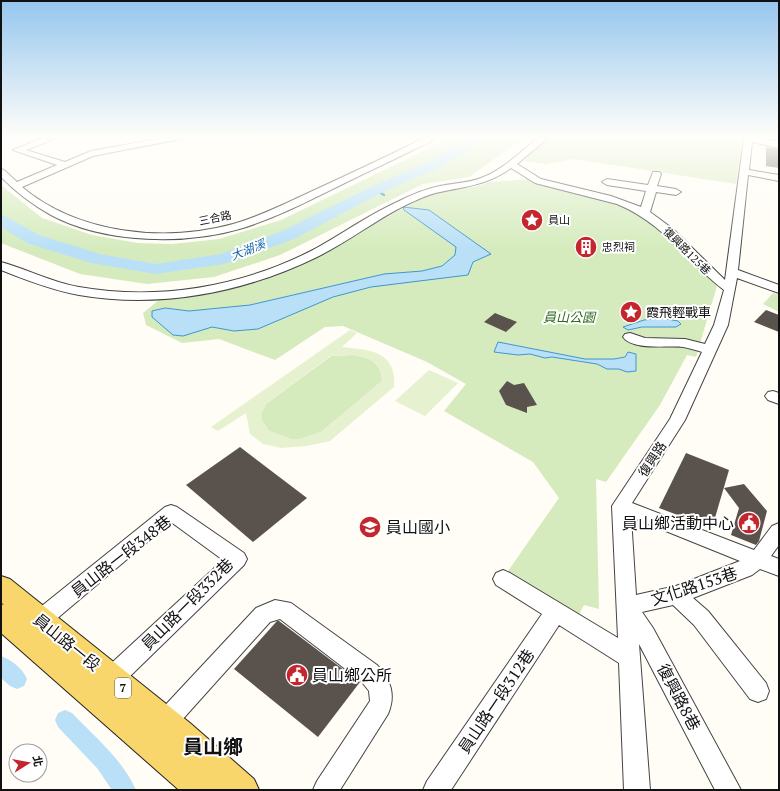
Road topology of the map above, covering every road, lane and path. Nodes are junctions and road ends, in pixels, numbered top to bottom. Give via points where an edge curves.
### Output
1 (656, 174) dead end
2 (4, 175) edge
3 (42, 175) edge
4 (353, 175) edge
5 (494, 175) edge
6 (525, 175) edge
7 (744, 175) edge
8 (766, 175) edge
9 (779, 178) edge
10 (607, 182) dead end
11 (16, 186) junction
12 (652, 188) junction
13 (676, 192) dead end
14 (645, 213) junction
15 (1, 266) edge
16 (731, 280) junction
17 (779, 289) edge
18 (630, 337) dead end
19 (710, 350) junction
20 (621, 506) junction
21 (779, 531) edge
22 (202, 535) joint
23 (758, 559) junction
24 (779, 568) edge
25 (503, 579) dead end
26 (1, 587) edge
27 (676, 595) junction
28 (627, 606) junction
29 (556, 611) junction
30 (1, 616) edge
31 (40, 620) junction
32 (629, 657) junction
33 (112, 678) junction
34 (758, 691) dead end
35 (165, 722) junction
36 (203, 790) edge
37 (243, 790) edge
38 (326, 790) edge
39 (436, 790) edge
40 (637, 790) edge
41 (728, 790) edge

1 - 12 street
2 - 11 street, 三合路
3 - 11 street
4 - 11 street, 三合路 via 270,214 227,229 190,235 150,236 118,233 92,226 36,202
5 - 15 street via 409,200 314,254 282,269 223,288 166,296 107,295 75,290
6 - 14 street, 復興路125巷 via 537,181 620,202
7 - 16 street, 復興路
8 - 9 street
10 - 12 street
12 - 13 street
12 - 14 street
14 - 16 street, 復興路125巷 via 684,244 713,277
16 - 17 street, 復興路125巷
16 - 19 street, 復興路 via 721,325
18 - 19 street via 643,342 685,343
19 - 20 street, 復興路 via 677,420
20 - 23 street
20 - 28 street
21 - 23 street, 文化路153巷
22 - 31 street, 員山路一段348巷 via 171,512
22 - 33 street, 員山路一段332巷 via 237,558
23 - 24 street
23 - 27 street, 文化路153巷 via 745,569
25 - 29 street
26 - 31 main road, 員山路一段 / 7
27 - 28 street, 文化路153巷
27 - 34 street via 701,618
28 - 32 street
28 - 41 street, 復興路8巷 via 646,635
29 - 32 street
29 - 39 street, 員山路一段312巷
30 - 36 main road, 員山路一段 / 7
31 - 33 main road, 員山路一段 / 7
32 - 40 street
33 - 35 main road, 員山路一段 / 7
35 - 37 main road, 員山路一段 / 7
35 - 38 street via 263,615 275,609 284,610 369,673 382,693 380,706

